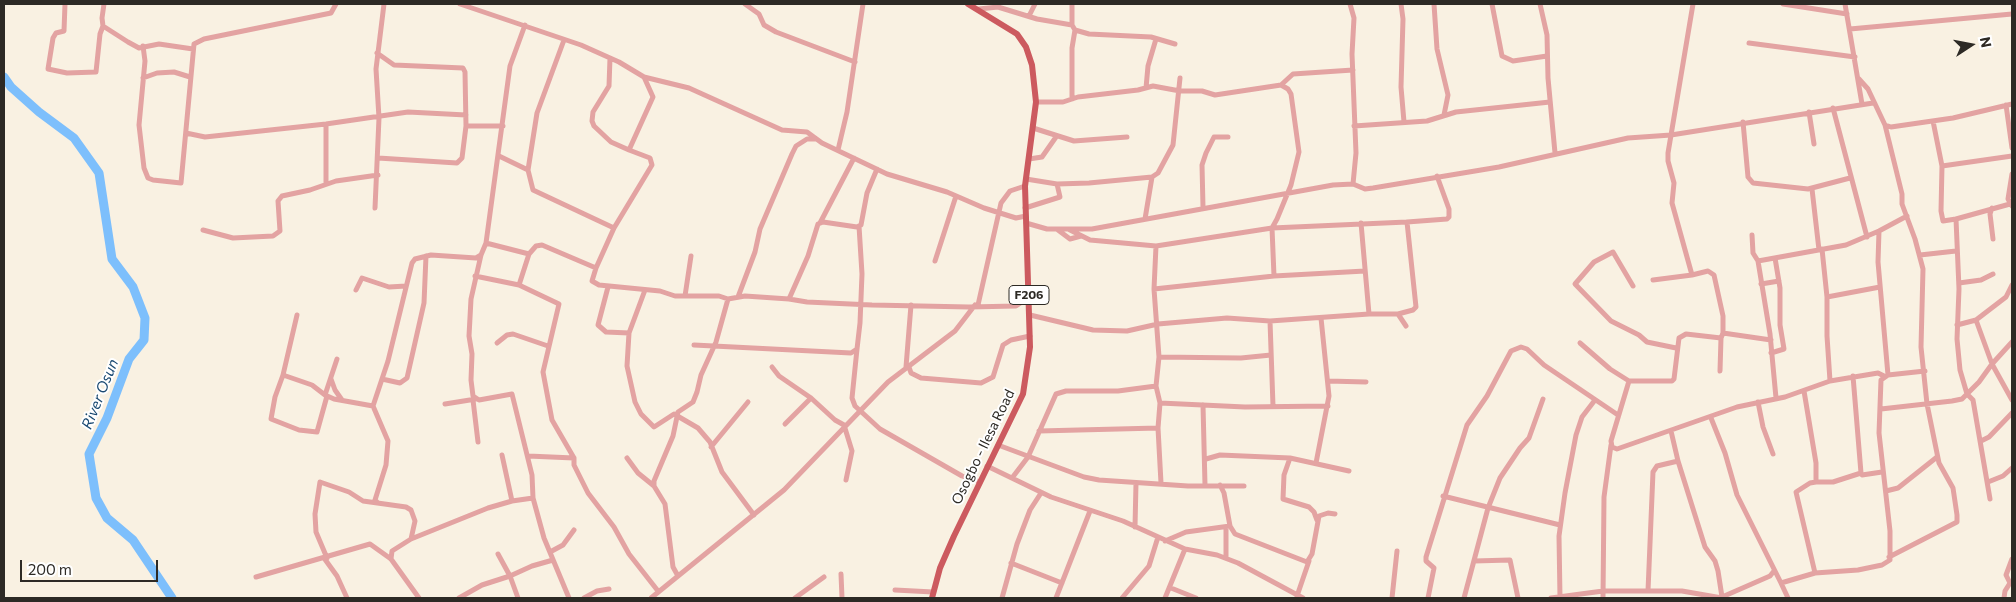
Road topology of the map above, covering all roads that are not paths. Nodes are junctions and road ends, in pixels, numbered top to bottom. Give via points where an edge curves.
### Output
1 (65, 4) edge
2 (104, 4) edge
3 (336, 4) edge
4 (384, 4) edge
5 (460, 4) edge
6 (745, 4) edge
7 (863, 4) edge
8 (968, 4) edge
9 (1035, 4) edge
10 (1072, 4) edge
11 (1350, 4) edge
12 (1401, 4) edge
13 (1434, 4) edge
14 (1492, 4) edge
15 (1540, 4) edge
16 (1693, 4) edge
17 (1783, 4) edge
18 (1845, 4) edge
19 (1008, 7) edge
20 (979, 9) junction
21 (1847, 14) junction
22 (2012, 14) edge
23 (1029, 16) junction
24 (103, 26) junction
25 (525, 26) junction
26 (1074, 28) junction
27 (1850, 29) junction
28 (1156, 39) junction
29 (564, 40) junction
30 (1175, 44) dead end
31 (1749, 44) dead end
32 (143, 46) junction
33 (193, 49) junction
34 (377, 54) junction
35 (1547, 56) junction
36 (1855, 57) junction
37 (610, 58) junction
38 (855, 62) junction
39 (1353, 70) junction
40 (190, 77) junction
41 (644, 77) junction
42 (144, 78) junction
43 (1180, 78) dead end
44 (1859, 79) junction
45 (1281, 85) junction
46 (1146, 88) junction
47 (1180, 91) junction
48 (1072, 99) junction
49 (1036, 102) junction
50 (1550, 102) junction
51 (1873, 103) junction
52 (1862, 104) junction
53 (2009, 105) edge
54 (1833, 108) junction
55 (1809, 112) junction
56 (466, 115) junction
57 (1444, 116) junction
58 (379, 118) junction
59 (1933, 121) junction
60 (1404, 122) junction
61 (1743, 122) junction
62 (326, 124) junction
63 (1355, 124) junction
64 (466, 126) junction
65 (503, 126) junction
66 (1888, 126) junction
67 (1033, 128) junction
68 (186, 133) junction
69 (1672, 135) junction
70 (1056, 137) junction
71 (1127, 137) dead end
72 (1228, 137) dead end
73 (816, 139) junction
74 (1814, 144) dead end
75 (2012, 148) edge
76 (629, 150) junction
77 (838, 150) junction
78 (1555, 153) junction
79 (499, 156) junction
80 (2012, 156) edge
81 (378, 158) junction
82 (854, 158) junction
83 (1029, 159) junction
84 (1942, 166) junction
85 (877, 169) junction
86 (528, 170) junction
87 (2012, 174) edge
88 (378, 175) junction
89 (1438, 176) junction
90 (1152, 177) junction
91 (1850, 178) junction
92 (1026, 182) junction
93 (326, 183) junction
94 (1057, 184) junction
95 (1353, 184) junction
96 (1812, 189) junction
97 (1286, 195) junction
98 (956, 196) junction
99 (2011, 205) edge
100 (375, 208) dead end
101 (1026, 208) junction
102 (1202, 208) junction
103 (1992, 208) junction
104 (998, 212) junction
105 (1907, 216) junction
106 (1026, 219) junction
107 (1956, 219) junction
108 (1145, 220) junction
109 (1407, 222) junction
110 (820, 223) junction
111 (1361, 223) junction
112 (859, 226) junction
113 (614, 228) junction
114 (1272, 228) junction
115 (1070, 229) junction
116 (203, 230) dead end
117 (1058, 230) junction
118 (1879, 231) junction
119 (1752, 235) dead end
120 (1081, 236) junction
121 (1867, 236) junction
122 (1993, 239) dead end
123 (486, 243) junction
124 (1156, 246) junction
125 (1820, 250) junction
126 (1956, 251) junction
127 (529, 254) junction
128 (481, 255) junction
129 (1920, 255) junction
130 (426, 256) junction
131 (691, 256) dead end
132 (1775, 258) junction
133 (935, 261) dead end
134 (1758, 261) junction
135 (596, 268) junction
136 (1365, 270) junction
137 (1993, 274) dead end
138 (1692, 275) junction
139 (475, 276) junction
140 (1274, 276) junction
141 (1653, 280) dead end
142 (1779, 281) junction
143 (1959, 283) junction
144 (1761, 284) junction
145 (2012, 284) edge
146 (519, 285) junction
147 (406, 286) junction
148 (1633, 286) dead end
149 (608, 287) junction
150 (1880, 287) junction
151 (356, 290) dead end
152 (645, 290) junction
153 (1154, 290) junction
154 (685, 296) junction
155 (1828, 296) junction
156 (1029, 297) junction
157 (738, 298) junction
158 (789, 298) junction
159 (728, 299) junction
160 (860, 305) junction
161 (911, 305) junction
162 (977, 305) junction
163 (1369, 314) junction
164 (1398, 314) junction
165 (297, 315) dead end
166 (1030, 315) junction
167 (1321, 318) junction
168 (1270, 320) junction
169 (1976, 320) junction
170 (1158, 324) junction
171 (1957, 325) junction
172 (1406, 326) dead end
173 (629, 332) junction
174 (1030, 336) junction
175 (1722, 336) junction
176 (1771, 340) junction
177 (1580, 342) dead end
178 (2012, 342) edge
179 (498, 343) dead end
180 (694, 345) dead end
181 (548, 346) junction
182 (713, 346) junction
183 (1676, 348) junction
184 (857, 349) junction
185 (1771, 353) junction
186 (1271, 355) junction
187 (1160, 357) junction
188 (337, 359) dead end
189 (1992, 364) junction
190 (772, 367) dead end
191 (908, 367) junction
192 (1720, 371) dead end
193 (1925, 371) junction
194 (283, 375) junction
195 (1886, 375) junction
196 (1854, 376) junction
197 (331, 379) junction
198 (382, 379) junction
199 (1328, 381) junction
200 (1629, 381) junction
201 (1830, 381) junction
202 (1366, 382) dead end
203 (1156, 386) junction
204 (1804, 390) junction
205 (1967, 394) junction
206 (326, 396) junction
207 (811, 398) junction
208 (1776, 398) junction
209 (1542, 399) dead end
210 (342, 400) junction
211 (474, 400) junction
212 (1595, 400) junction
213 (2012, 400) edge
214 (748, 402) dead end
215 (1758, 402) junction
216 (1160, 403) junction
217 (445, 404) dead end
218 (1927, 404) junction
219 (1203, 405) junction
220 (373, 406) junction
221 (1273, 406) junction
222 (1328, 406) junction
223 (1881, 408) junction
224 (862, 412) junction
225 (2012, 413) edge
226 (1618, 415) junction
227 (678, 417) junction
228 (1711, 418) junction
229 (785, 424) dead end
230 (844, 425) junction
231 (1158, 428) junction
232 (1039, 430) junction
233 (1671, 431) junction
234 (1981, 441) junction
235 (478, 442) dead end
236 (998, 445) junction
237 (1611, 445) junction
238 (711, 447) junction
239 (1773, 454) dead end
240 (502, 455) dead end
241 (528, 456) junction
242 (1028, 457) junction
243 (1938, 457) junction
244 (574, 458) junction
245 (627, 458) dead end
246 (1290, 458) junction
247 (1206, 459) junction
248 (1678, 461) junction
249 (1316, 462) junction
250 (987, 466) junction
251 (2012, 468) edge
252 (1349, 470) dead end
253 (1882, 472) junction
254 (1861, 473) junction
255 (1012, 478) junction
256 (846, 480) dead end
257 (980, 482) junction
258 (1816, 482) junction
259 (1988, 482) junction
260 (1161, 483) junction
261 (1136, 484) junction
262 (1205, 485) junction
263 (1220, 485) junction
264 (654, 486) junction
265 (1244, 486) dead end
266 (1886, 491) junction
267 (1041, 493) junction
268 (1444, 496) junction
269 (533, 498) junction
270 (1990, 499) dead end
271 (512, 501) junction
272 (378, 503) junction
273 (1488, 508) junction
274 (1090, 511) junction
275 (754, 514) junction
276 (1335, 514) dead end
277 (1317, 520) junction
278 (1560, 525) junction
279 (1135, 527) junction
280 (1228, 527) junction
281 (574, 530) dead end
282 (1158, 538) junction
283 (412, 539) junction
284 (1165, 541) junction
285 (1185, 549) junction
286 (1397, 551) dead end
287 (550, 552) junction
288 (498, 554) dead end
289 (1889, 556) junction
290 (325, 558) junction
291 (1226, 558) junction
292 (391, 559) junction
293 (2012, 559) edge
294 (552, 560) junction
295 (1309, 561) junction
296 (1474, 562) junction
297 (1011, 563) junction
298 (1774, 571) junction
299 (1815, 573) junction
300 (841, 574) dead end
301 (510, 576) junction
302 (678, 576) junction
303 (256, 577) dead end
304 (824, 577) dead end
305 (1062, 583) junction
306 (1781, 583) junction
307 (2011, 584) edge
308 (1171, 588) junction
309 (609, 589) dead end
310 (894, 590) dead end
311 (658, 591) junction
312 (1603, 591) junction
313 (1648, 591) junction
314 (933, 595) edge
315 (1297, 596) junction
316 (1693, 596) edge
317 (1560, 597) edge
318 (347, 598) edge
319 (418, 598) edge
320 (459, 598) edge
321 (518, 598) edge
322 (569, 598) edge
323 (584, 598) edge
324 (651, 598) edge
325 (795, 598) edge
326 (842, 598) edge
327 (1002, 598) edge
328 (1056, 598) edge
329 (1122, 598) edge
330 (1165, 598) edge
331 (1196, 598) edge
332 (1303, 598) edge
333 (1392, 598) edge
334 (1428, 598) edge
335 (1464, 598) edge
336 (1518, 598) edge
337 (1551, 598) edge
338 (1604, 598) edge
339 (1722, 598) edge
340 (1788, 598) edge
341 (2004, 598) edge

1 - 24 street via 64,31 56,33 53,38 48,69 67,73 96,72
2 - 24 street
3 - 33 street via 331,13 204,39
4 - 34 street
5 - 25 street
6 - 38 street via 759,14 764,25 776,32
7 - 38 street
8 - 20 main road, Osogbo - Ilesa Road / F206
9 - 23 street
10 - 26 street
11 - 39 street via 1354,18
12 - 60 street
13 - 57 street via 1437,49 1448,95
14 - 35 street via 1502,56 1513,61
15 - 35 street via 1547,35
16 - 69 street
17 - 21 street
18 - 21 street
19 - 20 street
19 - 23 street
20 - 49 main road, Osogbo - Ilesa Road / F206 via 1012,29 1023,41 1032,65
21 - 27 street
22 - 27 street
23 - 26 street
24 - 32 street via 139,48
25 - 29 street
25 - 65 street via 510,66
26 - 28 street via 1089,34
26 - 48 street
27 - 36 street
28 - 30 street
28 - 46 street
29 - 37 street
29 - 86 street via 537,113
31 - 36 street
32 - 33 street via 159,44
32 - 42 street
33 - 40 street
34 - 56 street via 394,65 463,68
34 - 58 street
35 - 50 street
36 - 44 street
37 - 41 street
37 - 76 street via 609,86 593,112 592,121 611,142
38 - 77 street via 848,112
39 - 45 street via 1293,74
39 - 63 street
40 - 42 street via 174,72
40 - 68 street
41 - 73 street via 689,88 782,130 804,131
41 - 76 street via 654,97
42 - 68 street via 139,125 148,178 181,183
43 - 47 street
44 - 51 street via 1868,89
44 - 52 street
45 - 47 street via 1215,95
45 - 97 street via 1291,94 1298,152
46 - 47 street via 1161,86
46 - 48 street
47 - 90 street via 1173,144 1158,173
48 - 49 street
49 - 67 main road, Osogbo - Ilesa Road / F206
50 - 57 street via 1479,108
50 - 78 street
51 - 52 street
51 - 66 street
52 - 54 street
53 - 59 street
53 - 75 street
54 - 55 street
54 - 91 street
55 - 61 street
55 - 74 street
56 - 58 street via 408,112 384,114
56 - 64 street
57 - 60 street via 1428,121
58 - 62 street
58 - 81 street
59 - 66 street
59 - 84 street
60 - 63 street
61 - 69 street
61 - 96 street via 1750,181
62 - 68 street via 205,137
62 - 93 street
63 - 95 street via 1356,177
64 - 65 street
64 - 81 street via 460,162
65 - 79 street
66 - 105 street via 1887,134
67 - 70 street
67 - 83 main road, Osogbo - Ilesa Road / F206
69 - 78 street via 1628,138
69 - 138 street via 1668,161 1674,183 1672,203
70 - 71 street via 1074,141
70 - 83 street via 1042,157
72 - 102 street via 1215,136 1206,153 1202,165
73 - 77 street
73 - 157 street via 796,146 792,154 760,229
76 - 113 street via 650,158 652,166
77 - 82 street
78 - 89 street via 1499,167
79 - 86 street
79 - 123 street
80 - 84 street
81 - 88 street
82 - 85 street
82 - 110 street
83 - 92 main road, Osogbo - Ilesa Road / F206
84 - 107 street via 1943,221
85 - 98 street via 898,179
85 - 112 street via 870,181 862,213 864,219
86 - 113 street via 534,190
87 - 99 street via 2008,199
88 - 93 street
88 - 100 street
89 - 95 street via 1365,189
89 - 109 street via 1449,217
90 - 94 street
90 - 108 street
91 - 96 street
91 - 121 street
92 - 94 street
92 - 101 main road, Osogbo - Ilesa Road / F206
92 - 104 street via 1006,195
93 - 116 street via 278,198 280,231 272,236 233,238
94 - 101 street via 1060,197
95 - 97 street
96 - 125 street
97 - 102 street
97 - 114 street
98 - 104 street
98 - 133 street
99 - 103 street
101 - 106 main road, Osogbo - Ilesa Road / F206
102 - 108 street
103 - 107 street
103 - 122 street
104 - 106 street
104 - 162 street
105 - 118 street
105 - 129 street
106 - 117 street
106 - 156 main road, Osogbo - Ilesa Road / F206
107 - 126 street
108 - 115 street via 1092,229
109 - 111 street
109 - 164 street via 1416,307
110 - 112 street
110 - 158 street via 816,226 808,256
111 - 114 street
111 - 136 street
112 - 160 street
113 - 135 street
114 - 124 street
114 - 140 street
115 - 117 street
115 - 120 street
117 - 120 street via 1073,239
118 - 121 street
118 - 150 street
119 - 134 street via 1753,253
120 - 124 street via 1090,240
121 - 125 street via 1846,245
123 - 127 street
123 - 128 street
124 - 153 street
125 - 132 street
125 - 155 street
126 - 129 street
126 - 143 street
127 - 135 street via 536,246 542,245
127 - 146 street
128 - 130 street via 476,258
128 - 139 street
129 - 193 street via 1923,286 1921,347
130 - 147 street via 412,263
130 - 198 street via 424,303 407,378 400,383
131 - 154 street
132 - 134 street
132 - 142 street
134 - 144 street
135 - 149 street via 592,283
136 - 140 street
136 - 163 street
137 - 143 street
138 - 141 street
138 - 175 street via 1708,271 1714,275 1723,316
139 - 146 street
139 - 211 street via 469,336
140 - 153 street
142 - 144 street
142 - 185 street via 1784,349
143 - 171 street
144 - 176 street
145 - 169 street via 2006,297
146 - 181 street via 559,304
147 - 151 street via 389,287 362,278
147 - 198 street
148 - 183 street via 1613,252 1594,262 1575,284 1611,321 1647,342
149 - 152 street
149 - 173 street via 598,325 606,332
150 - 155 street
150 - 195 street
152 - 154 street
152 - 173 street
153 - 170 street
154 - 159 street
155 - 201 street
156 - 162 street via 1016,306
156 - 166 main road, Osogbo - Ilesa Road / F206
157 - 158 street
157 - 159 street
158 - 160 street
159 - 182 street
160 - 161 street
160 - 184 street
161 - 162 street
161 - 191 street
162 - 191 street via 955,331
163 - 164 street
163 - 167 street
164 - 172 street
165 - 194 street
166 - 170 street via 1093,330 1127,331
166 - 174 main road, Osogbo - Ilesa Road / F206
167 - 168 street
167 - 199 street
168 - 170 street via 1227,318
168 - 186 street
169 - 171 street
169 - 189 street
170 - 187 street
171 - 205 street via 1960,370
173 - 227 street via 627,366 641,414 655,427 674,414
174 - 191 street via 1003,345 993,376 981,383 921,378 911,374
174 - 236 main road, Osogbo - Ilesa Road / F206 via 1023,394
175 - 176 street
175 - 183 street via 1683,335 1678,338
175 - 192 street
176 - 185 street
177 - 200 street
178 - 189 street
179 - 181 street via 506,335 513,334
180 - 182 street
181 - 244 street via 543,372 552,420
182 - 184 street via 847,354
182 - 227 street via 694,398 678,412
183 - 200 street via 1672,382
184 - 224 street via 852,398
185 - 208 street
186 - 187 street
186 - 221 street
187 - 203 street
188 - 197 street
189 - 205 street
189 - 213 street
190 - 207 street
191 - 224 street via 888,382
193 - 195 street
193 - 218 street
194 - 206 street via 312,385
194 - 206 street via 271,419 281,425 317,432
195 - 196 street
195 - 223 street via 1881,380
196 - 201 street
196 - 254 street
197 - 206 street
197 - 210 street
198 - 220 street
199 - 202 street
199 - 222 street
200 - 226 street
201 - 204 street
203 - 216 street
203 - 232 street via 1118,391 1059,392
204 - 208 street
204 - 258 street
205 - 218 street via 1962,399
205 - 234 street via 1973,400
206 - 210 street
207 - 229 street
207 - 230 street
208 - 215 street
209 - 273 street via 1529,438 1500,478
210 - 220 street
211 - 217 street
211 - 235 street
211 - 241 street via 512,394
212 - 226 street
212 - 268 street via 1544,365 1527,349 1511,350 1487,396 1467,425
212 - 278 street via 1582,417 1576,435
214 - 238 street
215 - 228 street
215 - 239 street
216 - 219 street
216 - 231 street
218 - 223 street
218 - 243 street
219 - 221 street
219 - 247 street
220 - 272 street via 388,441 386,466 375,500
221 - 222 street
222 - 249 street
223 - 253 street
224 - 230 street
224 - 257 street via 880,429 962,476
225 - 234 street
226 - 237 street
227 - 238 street via 698,428 708,438
227 - 264 street
228 - 233 street
228 - 298 street via 1737,495
230 - 256 street via 852,451
230 - 275 street via 784,490
231 - 232 street
231 - 260 street
232 - 242 street
233 - 237 street via 1617,449
233 - 248 street
234 - 259 street
236 - 242 street
236 - 250 main road, Osogbo - Ilesa Road / F206
237 - 312 street via 1604,497
238 - 275 street via 722,472
240 - 271 street
241 - 244 street
241 - 269 street
242 - 255 street
242 - 261 street via 1084,477
243 - 266 street via 1898,488
243 - 289 street via 1941,469 1953,488 1957,522
244 - 311 street via 574,465 588,493
245 - 264 street
246 - 247 street via 1220,455
246 - 249 street
246 - 277 street via 1284,475 1283,499 1309,507
247 - 262 street
248 - 313 street via 1657,466 1653,472
248 - 339 street via 1705,547 1715,561
249 - 252 street
250 - 255 street
250 - 257 main road, Osogbo - Ilesa Road / F206
251 - 259 street
253 - 254 street via 1862,476
253 - 266 street
254 - 258 street via 1833,482
255 - 267 street
257 - 314 main road, Osogbo - Ilesa Road / F206 via 940,568
258 - 299 street via 1796,492
259 - 270 street
260 - 261 street
260 - 262 street
261 - 279 street
262 - 263 street
263 - 265 street
263 - 280 street
264 - 302 street via 665,504 673,567
266 - 289 street
267 - 274 street
267 - 297 street via 1030,510
268 - 273 street
268 - 334 street via 1426,557 1434,568
269 - 271 street
269 - 287 street
271 - 283 street
272 - 283 street via 411,510 415,521
272 - 290 street via 363,501 349,492 320,482 316,532
273 - 278 street
273 - 296 street
274 - 279 street
274 - 305 street
275 - 302 street
276 - 277 street via 1323,514
277 - 295 street
278 - 317 street
279 - 282 street
280 - 284 street via 1186,532
280 - 291 street
280 - 295 street via 1241,537
281 - 287 street via 563,545
282 - 284 street
282 - 329 street via 1149,566
283 - 292 street via 392,551
284 - 285 street
285 - 291 street
285 - 308 street
286 - 333 street
287 - 294 street
288 - 301 street
289 - 299 street via 1890,560 1882,565
290 - 292 street via 370,544
290 - 303 street
290 - 318 street
291 - 315 street
292 - 319 street
293 - 307 street via 2006,575
294 - 301 street
294 - 322 street
295 - 315 street
296 - 335 street
296 - 336 street via 1510,560
297 - 305 street
297 - 327 street
298 - 306 street
298 - 339 street via 1770,576
299 - 306 street
300 - 326 street
301 - 320 street via 482,585
301 - 321 street
302 - 311 street
304 - 325 street
305 - 328 street
306 - 340 street
307 - 341 street
308 - 330 street
308 - 331 street
309 - 323 street
310 - 314 street
311 - 324 street
312 - 313 street
312 - 317 street
312 - 338 street
313 - 316 street via 1682,591
315 - 332 street
316 - 339 street
317 - 337 street

